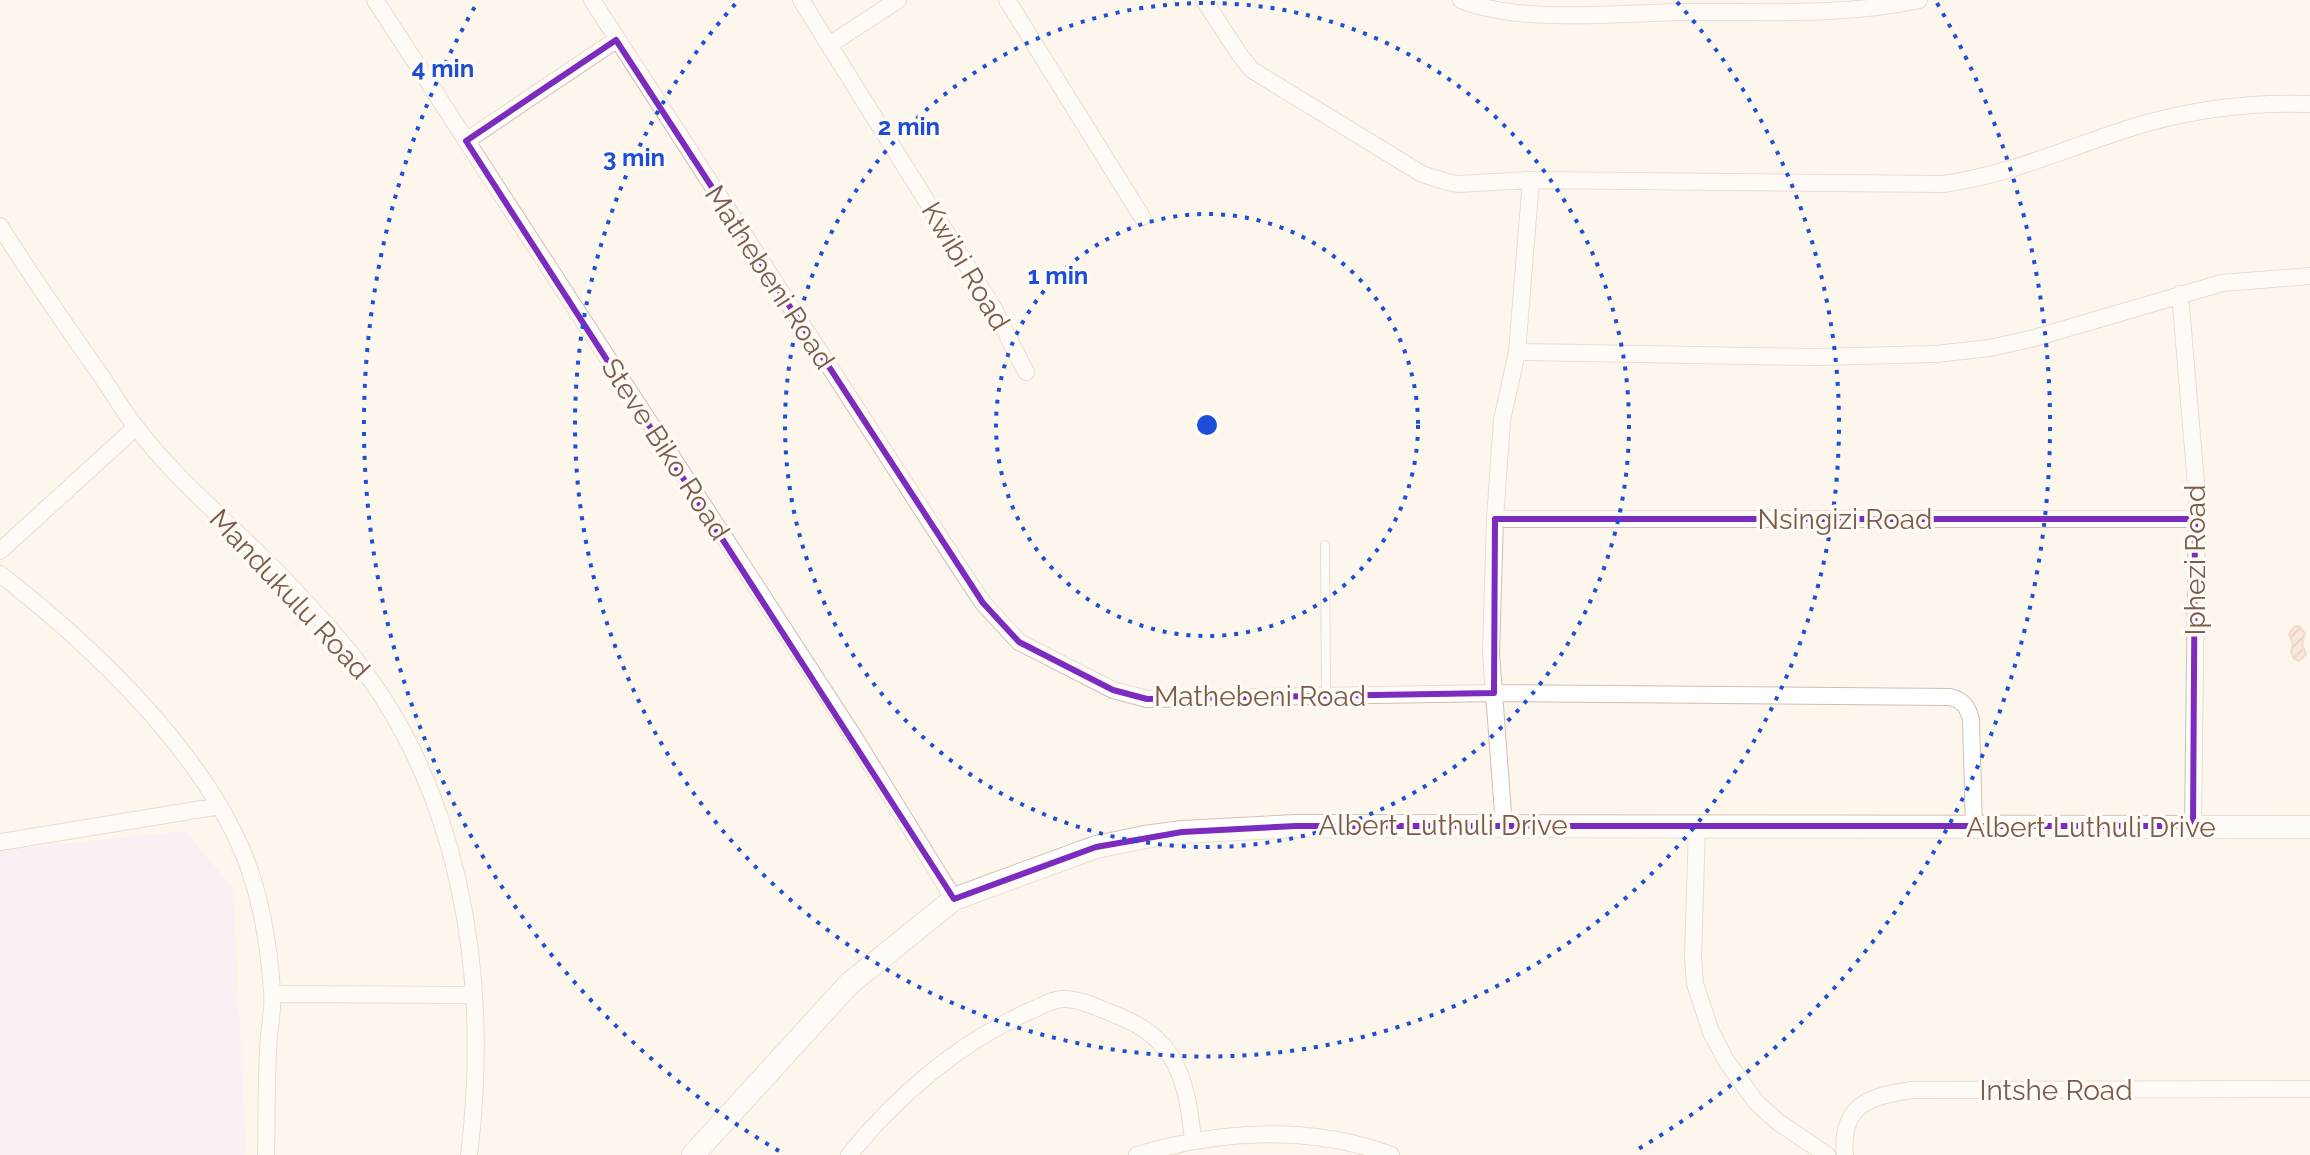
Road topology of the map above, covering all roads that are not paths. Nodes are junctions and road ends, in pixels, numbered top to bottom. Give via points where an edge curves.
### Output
1 (375, 0) edge
2 (592, 0) edge
3 (801, 0) edge
4 (898, 0) edge
5 (1007, 0) edge
6 (1204, 0) edge
7 (1461, 0) edge
8 (1919, 0) edge
9 (616, 40) junction
10 (829, 45) junction
11 (2310, 104) edge
12 (466, 141) junction
13 (1531, 180) junction
14 (1142, 217) dead end
15 (0, 226) edge
16 (2310, 276) edge
17 (2180, 294) junction
18 (1517, 352) junction
19 (1026, 372) dead end
20 (136, 427) junction
21 (1495, 519) junction
22 (2195, 519) junction
23 (1325, 545) dead end
24 (0, 551) edge
25 (0, 574) edge
26 (1494, 693) junction
27 (1326, 697) junction
28 (220, 806) junction
29 (1697, 825) junction
30 (1504, 826) junction
31 (2193, 826) junction
32 (2310, 827) edge
33 (1974, 828) junction
34 (0, 842) edge
35 (954, 899) junction
36 (273, 994) junction
37 (474, 995) junction
38 (2310, 1089) edge
39 (1193, 1141) junction
40 (266, 1155) edge
41 (469, 1155) edge
42 (693, 1155) edge
43 (849, 1155) edge
44 (1137, 1155) edge
45 (1391, 1155) edge
46 (1827, 1155) edge
47 (1845, 1155) edge

1 - 12 street, Steve Biko Road
2 - 9 street, Mathebeni Road
3 - 10 street, Kwibi Road
4 - 10 street
5 - 14 street
6 - 13 street via 1252,70 1422,174 1458,184
7 - 8 street via 1535,14 1856,10
9 - 12 street
9 - 27 street, Mathebeni Road via 983,603 1019,642 1113,690 1147,699
10 - 19 street, Kwibi Road via 994,309
11 - 13 street via 2234,105 2188,113 2095,139 2020,168 1943,184
12 - 35 street, Steve Biko Road
13 - 18 street
15 - 20 street, Mandukulu Road
16 - 17 street via 2222,283
17 - 18 street via 2034,338 1936,354
17 - 22 street, Iphezi Road
18 - 21 street via 1502,420
20 - 24 street
20 - 37 street, Mandukulu Road via 336,636 389,710 420,768 453,854
21 - 22 street, Nsingizi Road
21 - 26 street
22 - 31 street, Iphezi Road
23 - 27 lane
25 - 28 street via 135,698
26 - 27 street, Mathebeni Road
26 - 30 street
26 - 33 street, Mathebeni Road via 1957,699 1968,707 1972,728
28 - 34 street
28 - 36 street via 254,884
29 - 30 street, Albert Luthuli Drive
29 - 33 street, Albert Luthuli Drive
29 - 46 street via 1693,958 1695,984 1711,1032 1756,1102
30 - 35 street, Albert Luthuli Drive via 1182,832 1096,847
31 - 32 street, Albert Luthuli Drive
31 - 33 street, Albert Luthuli Drive
35 - 42 street, Albert Luthuli Drive via 849,984
36 - 37 street
36 - 40 street
37 - 41 street, Mandukulu Road via 476,1063
38 - 47 street, Intshe Road via 1888,1093 1870,1098 1855,1111 1845,1130
39 - 43 street via 1189,1095 1160,1041 1126,1019 1064,999 1012,1019 921,1080
39 - 44 street
39 - 45 street via 1296,1135 1336,1139

